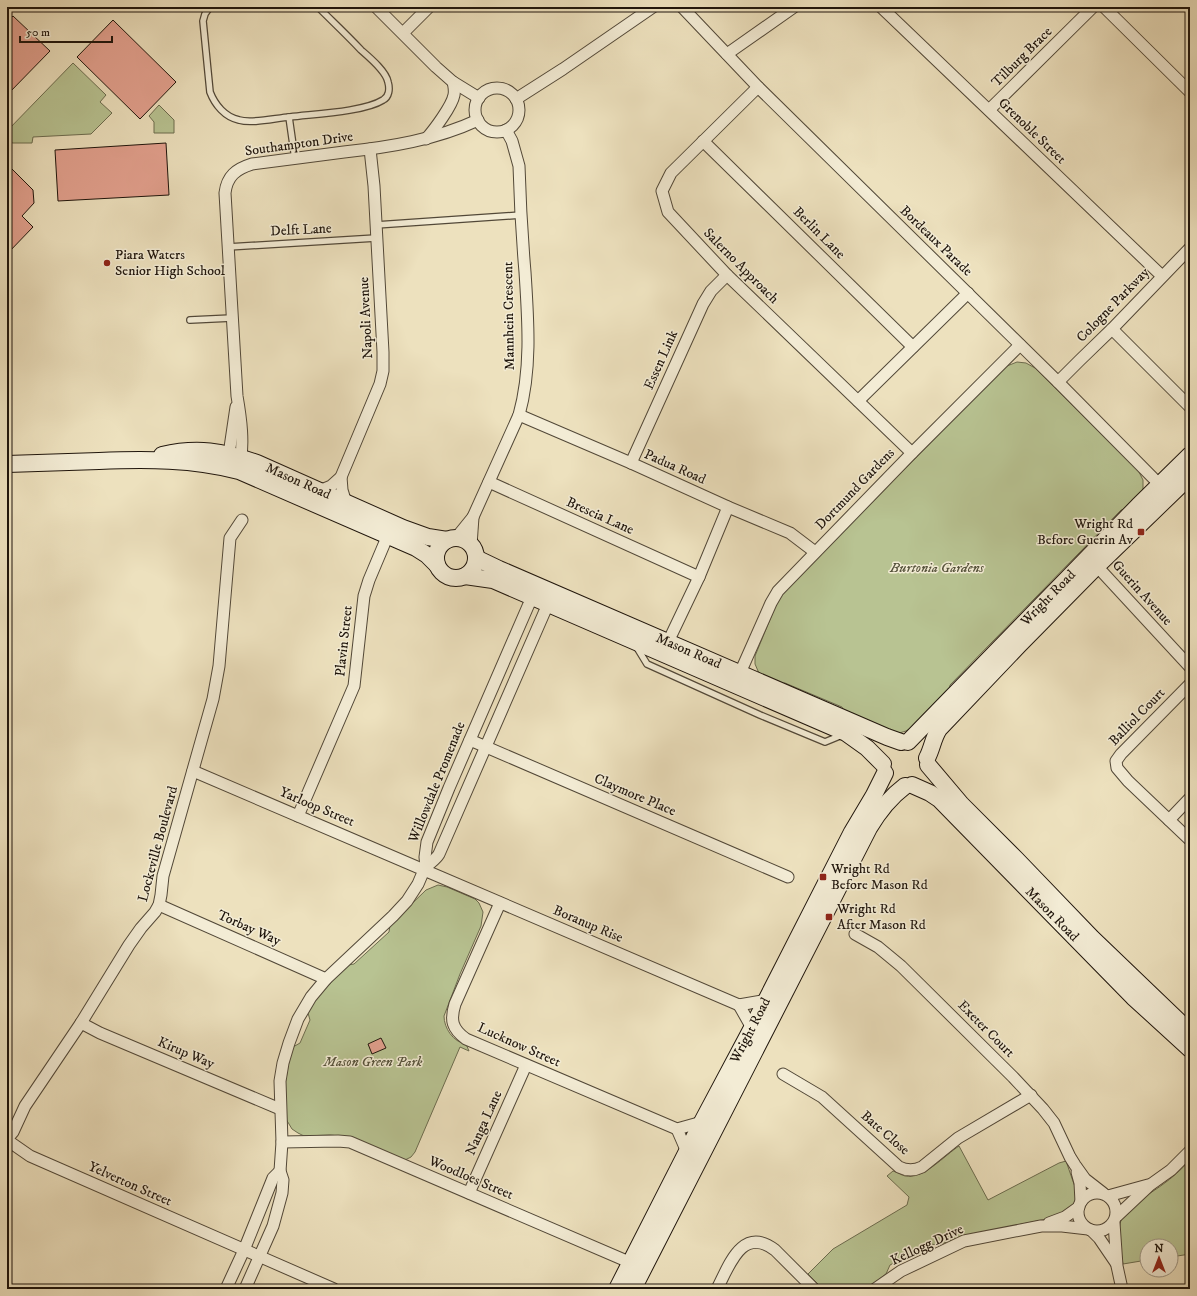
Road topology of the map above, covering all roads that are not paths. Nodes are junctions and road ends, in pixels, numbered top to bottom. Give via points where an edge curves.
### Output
1 (210, 7) edge
2 (318, 7) edge
3 (376, 7) edge
4 (429, 7) edge
5 (653, 7) edge
6 (682, 7) edge
7 (794, 7) edge
8 (881, 7) edge
9 (1093, 7) edge
10 (1104, 7) edge
11 (403, 33) junction
12 (727, 54) junction
13 (453, 82) junction
14 (758, 87) junction
15 (1190, 92) edge
16 (479, 98) junction
17 (516, 99) junction
18 (989, 110) junction
19 (289, 117) junction
20 (478, 120) junction
21 (506, 130) junction
22 (426, 139) junction
23 (703, 141) junction
24 (370, 149) junction
25 (295, 159) junction
26 (521, 215) junction
27 (376, 225) junction
28 (376, 238) junction
29 (228, 247) junction
30 (1190, 248) edge
31 (727, 275) junction
32 (1162, 276) junction
33 (968, 293) junction
34 (232, 318) junction
35 (190, 320) dead end
36 (1112, 329) junction
37 (1020, 345) junction
38 (913, 347) junction
39 (1058, 382) junction
40 (858, 400) junction
41 (1190, 407) edge
42 (520, 415) junction
43 (912, 453) junction
44 (1190, 456) edge
45 (234, 463) junction
46 (631, 463) junction
47 (7, 464) edge
48 (1190, 476) edge
49 (340, 477) junction
50 (488, 482) junction
51 (1165, 490) junction
52 (319, 491) junction
53 (346, 503) junction
54 (728, 507) junction
55 (473, 517) junction
56 (242, 520) dead end
57 (388, 535) junction
58 (451, 539) junction
59 (474, 551) junction
60 (815, 552) junction
61 (1093, 561) junction
62 (437, 565) junction
63 (465, 576) junction
64 (699, 577) junction
65 (532, 597) junction
66 (548, 604) junction
67 (668, 642) junction
68 (1190, 667) edge
69 (740, 674) junction
70 (1190, 684) edge
71 (470, 740) junction
72 (904, 742) junction
73 (486, 747) junction
74 (927, 762) junction
75 (884, 769) junction
76 (193, 771) junction
77 (908, 786) junction
78 (1190, 798) edge
79 (298, 816) junction
80 (1169, 820) junction
81 (1190, 840) edge
82 (425, 868) junction
83 (788, 877) dead end
84 (500, 903) junction
85 (159, 905) junction
86 (855, 934) dead end
87 (326, 978) junction
88 (767, 1000) junction
89 (739, 1006) junction
90 (81, 1023) junction
91 (752, 1028) junction
92 (1190, 1032) edge
93 (1190, 1049) edge
94 (526, 1065) junction
95 (783, 1074) dead end
96 (1031, 1095) junction
97 (280, 1109) junction
98 (702, 1122) junction
99 (677, 1129) junction
100 (7, 1140) edge
101 (282, 1142) junction
102 (1190, 1151) edge
103 (687, 1152) junction
104 (1075, 1165) junction
105 (280, 1171) junction
106 (1150, 1184) junction
107 (469, 1194) junction
108 (1105, 1195) junction
109 (1080, 1205) junction
110 (1115, 1219) junction
111 (1041, 1226) junction
112 (1089, 1230) junction
113 (244, 1250) junction
114 (259, 1256) junction
115 (637, 1266) junction
116 (1117, 1266) junction
117 (226, 1289) edge
118 (245, 1289) edge
119 (334, 1289) edge
120 (617, 1289) edge
121 (633, 1289) edge
122 (717, 1289) edge
123 (814, 1289) edge
124 (875, 1289) edge
125 (1122, 1289) edge

1 - 19 lane via 203,21 208,85 216,105 236,120
2 - 19 lane via 384,74 389,82 389,93 383,100 365,106
3 - 11 street
4 - 11 street
5 - 17 street
6 - 12 street, Bordeaux Parade
7 - 12 street
8 - 18 street, Grenoble Street
9 - 18 street, Tilburg Brace
10 - 15 street
11 - 13 street
12 - 14 street, Bordeaux Parade
13 - 16 street
13 - 22 street via 454,96
14 - 23 street, Salerno Approach
14 - 33 street, Bordeaux Parade
16 - 17 street via 490,89 498,88
16 - 20 street via 476,105
17 - 21 street via 519,106 517,120
18 - 32 street, Grenoble Street
19 - 25 lane
20 - 21 street via 487,129 500,132
20 - 22 street, Southampton Drive
21 - 26 street, Mannhein Crescent via 519,166
22 - 24 street, Southampton Drive
23 - 31 street, Salerno Approach via 671,173 662,191 668,212
23 - 38 street, Berlin Lane
24 - 25 street, Southampton Drive
24 - 27 street, Napoli Avenue
25 - 29 street, Southampton Drive via 252,164 237,170 228,180 225,193
26 - 27 lane
26 - 42 street, Mannhein Crescent via 528,336 526,379
27 - 28 street, Napoli Avenue
28 - 29 lane, Delft Lane
28 - 49 street, Napoli Avenue via 383,370 380,384
29 - 34 street, Southampton Drive
30 - 32 street, Cologne Parkway
31 - 40 street, Salerno Approach
31 - 46 street, Essen Link via 711,291 703,304
32 - 36 street, Cologne Parkway
33 - 37 street, Bordeaux Parade
33 - 38 street
34 - 35 lane
34 - 45 street, Southampton Drive via 238,396
36 - 39 street, Cologne Parkway
36 - 41 street
37 - 39 street, Bordeaux Parade
37 - 43 street, Dortmund Gardens
38 - 40 street
39 - 51 street, Bordeaux Parade
40 - 43 street, Salerno Approach
42 - 46 street, Padua Road
42 - 50 street, Mannhein Crescent
43 - 60 street, Dortmund Gardens
44 - 51 street, Wright Road
45 - 47 street, Mason Road via 145,459
45 - 52 street, Mason Road via 257,463
45 - 57 street, Mason Road
46 - 54 street, Padua Road
48 - 51 street, Wright Road
49 - 52 street, Napoli Avenue via 331,486
49 - 53 street
50 - 55 street, Mannhein Crescent
50 - 64 street, Brescia Lane
51 - 61 street, Wright Road via 1149,516
52 - 53 street, Mason Road
53 - 58 street, Mason Road via 428,537
54 - 60 street, Padua Road via 790,533
54 - 64 street
55 - 58 street, Mannhein Crescent
55 - 59 street, Mannhein Crescent
56 - 76 street, Lockeville Boulevard via 230,538 217,680
57 - 62 street, Mason Road via 416,548
57 - 79 street, Plavin Street via 364,596 354,686
58 - 59 street via 462,539
58 - 62 street via 438,547 435,559
59 - 63 street via 473,568
59 - 67 street, Mason Road via 499,569
60 - 69 street, Dortmund Gardens via 778,591
61 - 68 street, Guerin Avenue
61 - 72 street, Wright Road
61 - 74 street, Wright Road via 1019,645 939,729
62 - 63 street via 448,577
63 - 65 street, Mason Road via 493,580
64 - 67 street
65 - 66 street, Mason Road
65 - 71 street, Willowdale Promenade
66 - 73 street, Willowdale Promenade
66 - 75 street, Mason Road via 846,733 867,748
67 - 69 street, Mason Road
69 - 72 street, Mason Road
70 - 80 street, Balliol Court via 1116,761 1117,768
71 - 73 street, Claymore Place
71 - 82 street, Willowdale Promenade via 427,842
72 - 74 street via 920,747
72 - 75 street via 894,744 888,749 884,756
73 - 82 street, Willowdale Promenade via 439,854 435,861
73 - 83 street, Claymore Place
74 - 77 street via 923,778
74 - 92 street, Mason Road via 966,810 1092,938
75 - 77 street via 893,782
75 - 88 street, Wright Road via 874,795 852,832
76 - 79 street, Yarloop Street
76 - 85 street, Lockeville Boulevard via 163,876
77 - 93 street, Mason Road via 930,793 939,799 1133,997
77 - 115 street, Wright Road via 892,796 869,828
78 - 80 street
79 - 82 street, Yarloop Street
80 - 81 street, Balliol Court
82 - 84 street, Boranup Rise
82 - 87 street, Willowdale Promenade via 418,884 398,911
84 - 89 street, Boranup Rise
84 - 94 street, Lucknow Street via 452,1015 458,1033 466,1039
85 - 87 street, Torbay Way
85 - 90 street, Lockeville Boulevard via 129,945
86 - 96 street, Exeter Court via 878,947 901,966
87 - 97 street, Willowdale Promenade via 298,1018 289,1043 280,1081
88 - 89 street
88 - 91 street, Wright Road
89 - 91 street
90 - 97 street, Kirup Way
90 - 100 street, Lockeville Boulevard via 25,1106
91 - 98 street, Wright Road
94 - 99 street, Lucknow Street
94 - 107 street, Nanga Lane
95 - 96 street, Bate Close via 822,1097 904,1170 922,1167 958,1138
96 - 104 street, Exeter Court via 1054,1124
97 - 101 street, Willowdale Promenade
98 - 99 street
98 - 103 street, Wright Road
99 - 103 street
100 - 113 street, Yelverton Street via 30,1156
101 - 105 street, Willowdale Promenade
101 - 107 street, Woodloes Street via 350,1142
102 - 106 street via 1171,1170
103 - 115 street, Wright Road
104 - 108 street, Exeter Court via 1085,1179
104 - 109 street, Exeter Court via 1080,1183
105 - 113 street, Willowdale Promenade via 273,1178
105 - 114 street, Willowdale Promenade via 283,1180 282,1194 273,1226
106 - 108 street
106 - 110 street
107 - 115 street, Woodloes Street
108 - 109 street via 1086,1196
108 - 110 street via 1115,1204
109 - 111 street, Kellogg Drive via 1065,1217
109 - 112 street via 1079,1219
110 - 112 street via 1106,1230
110 - 116 street
111 - 112 street, Kellogg Drive
111 - 124 street, Kellogg Drive via 964,1241 901,1271
112 - 116 street via 1098,1238
113 - 114 street, Yelverton Street
113 - 117 street, Willowdale Promenade
114 - 118 street, Willowdale Promenade
114 - 119 street, Yelverton Street
115 - 120 street, Wright Road
115 - 121 street, Wright Road
116 - 125 street
122 - 123 street via 737,1251 757,1242 775,1250

